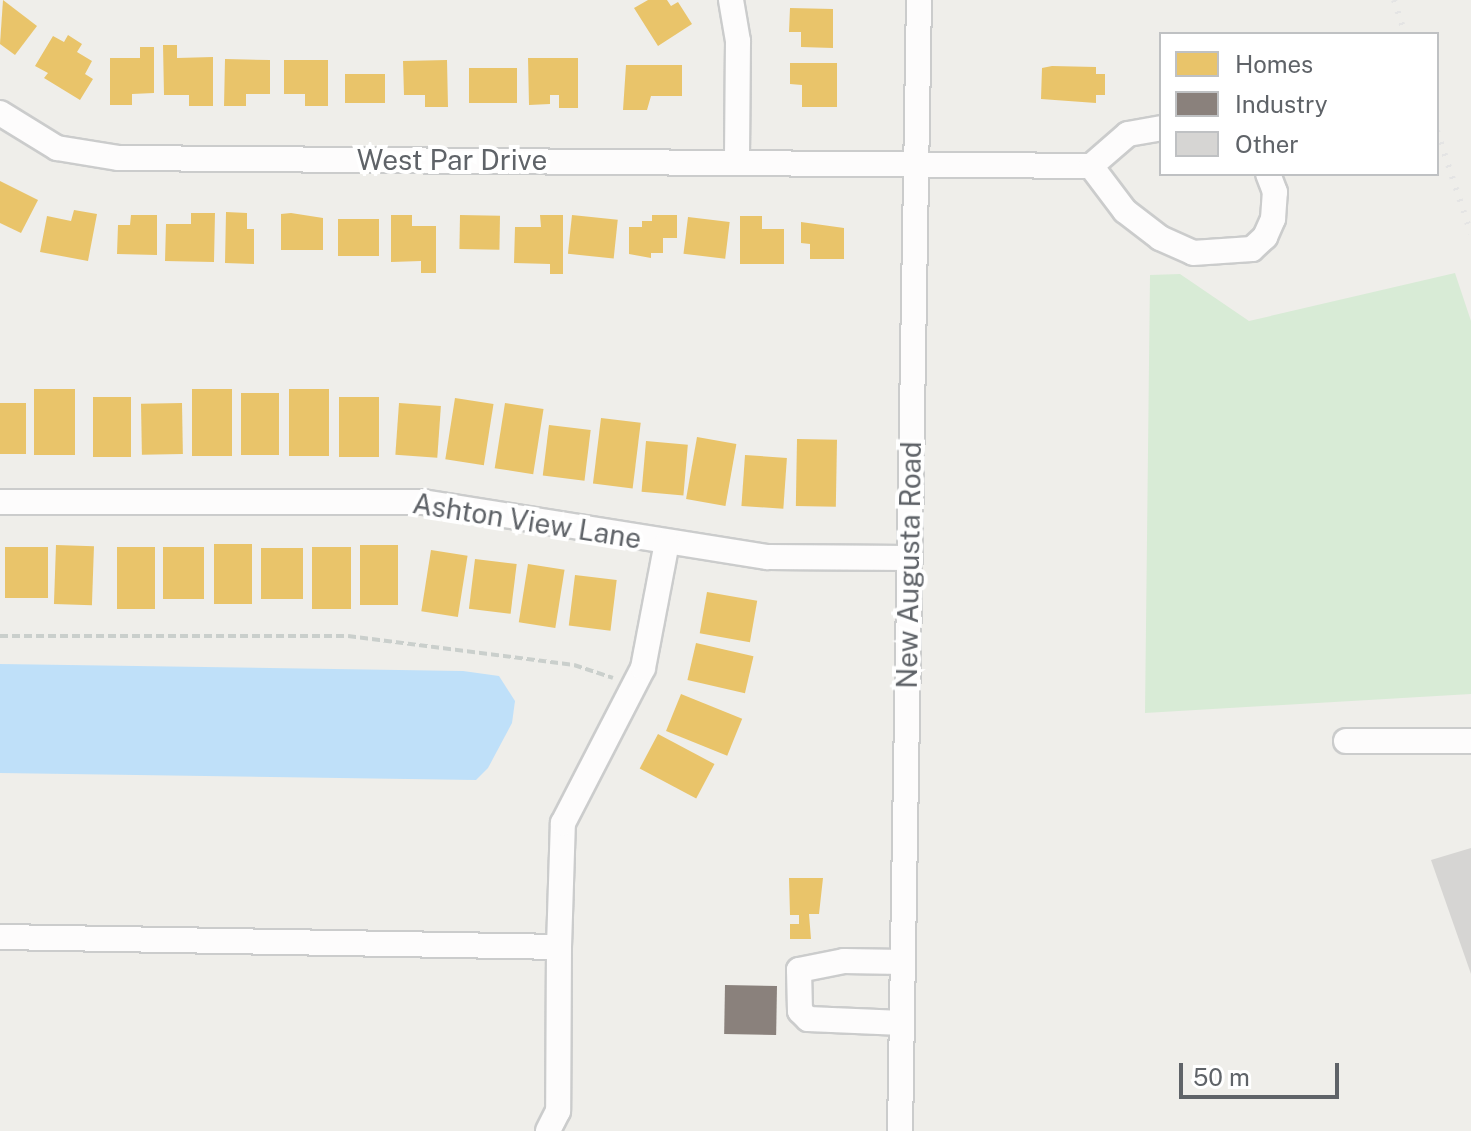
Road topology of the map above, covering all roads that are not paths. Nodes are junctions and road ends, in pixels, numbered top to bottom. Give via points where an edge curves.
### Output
1 (731, 0) edge
2 (919, 0) edge
3 (0, 113) edge
4 (1159, 128) edge
5 (737, 161) junction
6 (916, 164) junction
7 (1091, 166) junction
8 (1269, 176) edge
9 (0, 502) edge
10 (667, 542) junction
11 (909, 558) junction
12 (1346, 741) dead end
13 (1471, 741) edge
14 (0, 937) edge
15 (559, 947) junction
16 (903, 962) junction
17 (902, 1023) junction
18 (548, 1131) edge
19 (900, 1131) edge

1 - 5 street via 738,41
2 - 6 street, New Augusta Road
3 - 5 street, West Par Drive via 57,148 106,158
4 - 7 street via 1128,134
5 - 6 street, West Par Drive
6 - 7 street, West Par Drive
6 - 11 street, New Augusta Road
7 - 8 street via 1125,211 1160,238 1193,253 1252,249 1265,237 1275,192
9 - 10 street, Ashton View Lane via 423,502
10 - 11 street, Ashton View Lane via 768,557
10 - 15 street via 643,668 563,823
11 - 16 street, New Augusta Road
12 - 13 street
14 - 15 street
15 - 18 street via 558,1111
16 - 17 street, New Augusta Road
16 - 17 street via 844,961 799,970 800,1011 808,1019
17 - 19 street, New Augusta Road

